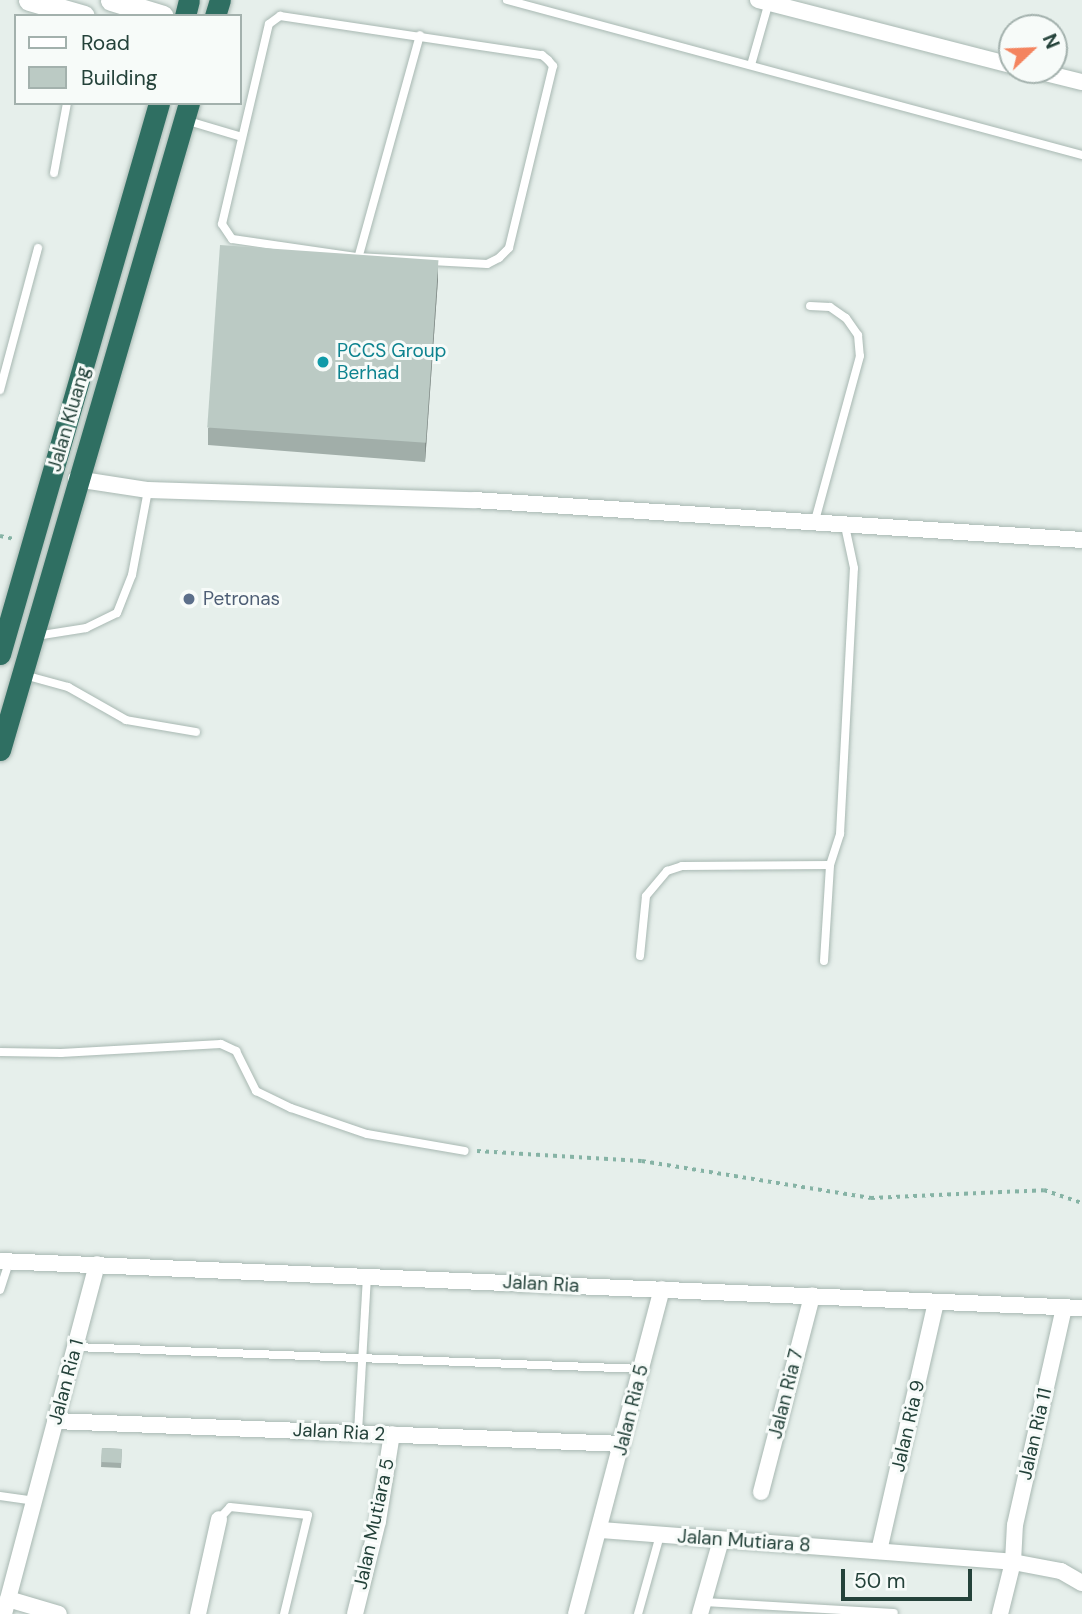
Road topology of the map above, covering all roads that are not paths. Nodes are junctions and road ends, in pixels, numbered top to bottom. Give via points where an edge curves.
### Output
1 (29, 0) edge
2 (111, 0) edge
3 (507, 0) edge
4 (762, 1) edge
5 (76, 14) edge
6 (156, 14) edge
7 (420, 35) junction
8 (998, 61) edge
9 (751, 65) junction
10 (67, 105) edge
11 (144, 105) edge
12 (158, 105) edge
13 (186, 111) edge
14 (242, 136) junction
15 (147, 145) junction
16 (1082, 155) edge
17 (54, 173) dead end
18 (38, 247) dead end
19 (359, 255) junction
20 (810, 306) dead end
21 (0, 390) edge
22 (76, 479) junction
23 (148, 490) junction
24 (814, 524) junction
25 (845, 526) junction
26 (1082, 540) edge
27 (32, 637) junction
28 (0, 654) edge
29 (21, 674) junction
30 (196, 732) dead end
31 (0, 750) edge
32 (830, 866) junction
33 (640, 956) dead end
34 (824, 961) dead end
35 (0, 1052) edge
36 (465, 1151) road end
37 (5, 1260) edge
38 (97, 1264) junction
39 (367, 1276) junction
40 (662, 1289) junction
41 (0, 1290) edge
42 (811, 1296) junction
43 (936, 1302) junction
44 (1064, 1307) junction
45 (1082, 1308) edge
46 (75, 1347) junction
47 (362, 1358) junction
48 (642, 1368) junction
49 (55, 1421) junction
50 (358, 1432) junction
51 (393, 1434) junction
52 (622, 1444) junction
53 (761, 1492) dead end
54 (0, 1496) edge
55 (34, 1501) junction
56 (219, 1519) joint
57 (601, 1530) junction
58 (660, 1535) junction
59 (721, 1539) junction
60 (879, 1551) junction
61 (1013, 1562) junction
62 (1082, 1583) edge
63 (6, 1606) edge
64 (702, 1608) edge
65 (894, 1613) edge
66 (59, 1614) edge
67 (198, 1614) edge
68 (284, 1614) edge
69 (355, 1614) edge
70 (576, 1614) edge
71 (638, 1614) edge
72 (1000, 1614) edge

1 - 5 street
2 - 6 street
3 - 9 lane
4 - 8 street
4 - 9 lane
7 - 14 lane via 274,18
7 - 19 lane
7 - 19 lane via 542,55 553,66 509,248 487,264
9 - 16 lane
10 - 17 lane
11 - 15 highway
12 - 15 highway, Jalan Kluang
13 - 14 lane
13 - 22 highway, Jalan Kluang
14 - 19 lane via 222,224 232,239
15 - 28 highway, Jalan Kluang
18 - 21 lane
20 - 24 lane via 830,307 846,318 858,335 860,356
22 - 23 street
22 - 27 highway, Jalan Kluang
23 - 24 street via 461,499
23 - 27 lane via 131,575 117,613 95,625
24 - 25 street
25 - 26 street
25 - 32 lane via 854,568 840,834
27 - 29 highway, Jalan Kluang
29 - 30 lane via 68,687 126,720
29 - 31 highway, Jalan Kluang
32 - 33 lane via 682,866 667,871 646,896
32 - 34 lane
35 - 36 lane via 61,1054 221,1044 236,1051 256,1091 291,1108 367,1134
37 - 38 street, Jalan Ria
37 - 41 lane
38 - 39 street, Jalan Ria
38 - 46 street, Jalan Ria 1
39 - 40 street, Jalan Ria
39 - 47 lane
40 - 42 street, Jalan Ria
40 - 48 street, Jalan Ria 5
42 - 43 street, Jalan Ria
42 - 53 street, Jalan Ria 7
43 - 44 street, Jalan Ria
43 - 60 street, Jalan Ria 9
44 - 45 street, Jalan Ria
44 - 61 street, Jalan Ria 11 via 1015,1525
46 - 47 lane
46 - 49 street, Jalan Ria 1
47 - 48 lane
47 - 50 lane
48 - 52 street, Jalan Ria 5
49 - 50 street, Jalan Ria 2
49 - 55 street, Jalan Ria 1
50 - 51 street, Jalan Ria 2
51 - 52 street, Jalan Ria 2
51 - 69 street, Jalan Mutiara 5
52 - 57 street, Jalan Ria 5
54 - 55 lane
55 - 63 street, Jalan Ria 1
56 - 67 street
56 - 68 lane via 230,1507 308,1515
57 - 58 street, Jalan Mutiara 8
57 - 70 street, Jalan Ria 5
58 - 59 street, Jalan Mutiara 8
58 - 71 lane
59 - 60 street, Jalan Mutiara 8
59 - 64 street
60 - 61 street, Jalan Mutiara 8
61 - 62 street, Jalan Mutiara 8 via 1061,1571
61 - 72 street, Jalan Ria 11
63 - 66 street
64 - 65 lane

